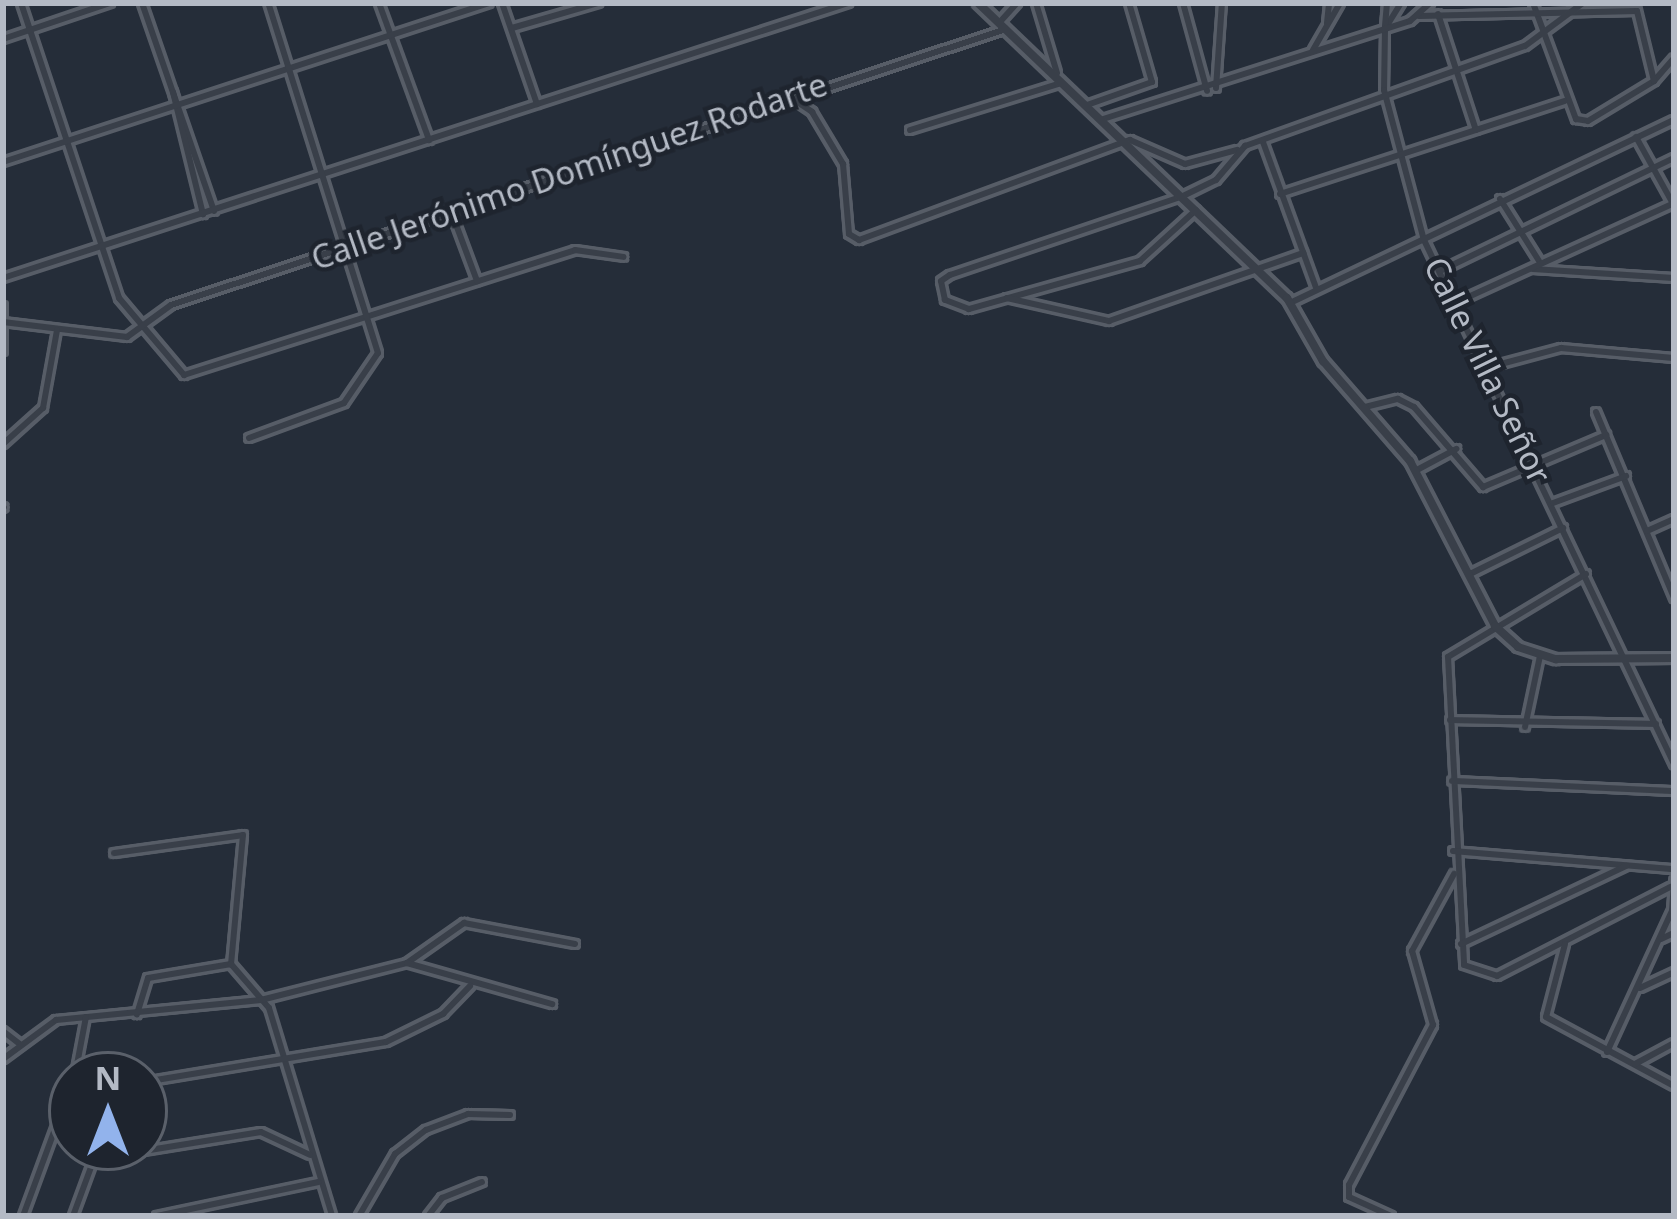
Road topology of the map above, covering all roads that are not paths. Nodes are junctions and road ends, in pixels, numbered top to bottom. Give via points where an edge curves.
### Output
1 (21, 3) edge
2 (110, 3) edge
3 (142, 3) edge
4 (268, 3) edge
5 (379, 3) edge
6 (489, 3) edge
7 (502, 3) edge
8 (598, 3) edge
9 (848, 3) edge
10 (978, 3) edge
11 (1018, 3) edge
12 (1036, 3) edge
13 (1129, 3) edge
14 (1183, 3) edge
15 (1222, 3) edge
16 (1329, 3) edge
17 (1340, 3) edge
18 (1387, 3) edge
19 (1401, 3) edge
20 (1429, 4) edge
21 (1535, 7) edge
22 (1582, 7) edge
23 (1438, 14) junction
24 (1419, 16) junction
25 (1003, 26) junction
26 (1327, 26) junction
27 (512, 28) junction
28 (1385, 29) junction
29 (30, 31) junction
30 (1547, 35) junction
31 (390, 37) junction
32 (3, 40) edge
33 (1311, 53) junction
34 (1674, 58) edge
35 (1458, 68) junction
36 (290, 70) junction
37 (1057, 73) junction
38 (1654, 81) junction
39 (1064, 82) junction
40 (1211, 90) junction
41 (1384, 90) junction
42 (173, 92) junction
43 (790, 97) junction
44 (1564, 101) junction
45 (182, 104) junction
46 (537, 104) junction
47 (1086, 106) junction
48 (171, 108) junction
49 (1100, 120) junction
50 (1674, 120) edge
51 (910, 130) dead end
52 (1476, 130) junction
53 (1636, 137) junction
54 (67, 141) junction
55 (430, 141) junction
56 (1263, 142) junction
57 (1123, 144) junction
58 (1240, 149) junction
59 (1404, 151) junction
60 (1674, 158) edge
61 (3, 162) edge
62 (1654, 168) junction
63 (322, 175) junction
64 (1280, 194) junction
65 (1181, 197) junction
66 (1500, 199) junction
67 (1674, 204) edge
68 (1196, 210) junction
69 (214, 211) junction
70 (452, 211) junction
71 (203, 214) junction
72 (1526, 230) junction
73 (1424, 240) junction
74 (346, 246) junction
75 (104, 249) junction
76 (1303, 253) junction
77 (624, 257) dead end
78 (1540, 262) junction
79 (1258, 267) junction
80 (1529, 270) junction
81 (1440, 271) junction
82 (3, 278) edge
83 (1674, 278) edge
84 (477, 283) junction
85 (1316, 288) junction
86 (1007, 298) junction
87 (1290, 303) junction
88 (1455, 303) junction
89 (3, 306) edge
90 (370, 318) junction
91 (6, 323) edge
92 (139, 327) junction
93 (57, 330) junction
94 (3, 351) edge
95 (1674, 358) edge
96 (1482, 369) junction
97 (1365, 406) junction
98 (1596, 412) dead end
99 (1606, 435) junction
100 (249, 437) dead end
101 (3, 444) edge
102 (1456, 448) junction
103 (1537, 466) junction
104 (1415, 471) junction
105 (1626, 476) junction
106 (1552, 502) junction
107 (1674, 519) edge
108 (1562, 528) junction
109 (1647, 531) junction
110 (1470, 574) junction
111 (1586, 574) junction
112 (1674, 598) edge
113 (1495, 626) junction
114 (1540, 656) junction
115 (1674, 658) edge
116 (1626, 660) junction
117 (1450, 720) junction
118 (1658, 724) junction
119 (1525, 727) junction
120 (1674, 764) edge
121 (1452, 781) junction
122 (1674, 791) edge
123 (1454, 851) junction
124 (113, 853) dead end
125 (1628, 865) junction
126 (1674, 869) edge
127 (1455, 871) junction
128 (1672, 884) edge
129 (1673, 910) edge
130 (1674, 933) edge
131 (1658, 940) junction
132 (575, 944) dead end
133 (1462, 944) junction
134 (1565, 944) junction
135 (407, 963) junction
136 (231, 964) junction
137 (1674, 972) edge
138 (1664, 977) junction
139 (470, 986) junction
140 (1674, 986) edge
141 (1637, 990) junction
142 (261, 1000) junction
143 (552, 1004) dead end
144 (137, 1014) junction
145 (86, 1017) junction
146 (3, 1031) edge
147 (1674, 1042) edge
148 (21, 1045) junction
149 (80, 1051) edge
150 (1606, 1052) junction
151 (3, 1059) edge
152 (286, 1065) junction
153 (1634, 1066) junction
154 (168, 1079) edge
155 (1674, 1086) edge
156 (510, 1115) dead end
157 (168, 1147) edge
158 (48, 1148) edge
159 (310, 1155) junction
160 (90, 1171) edge
161 (320, 1181) junction
162 (482, 1182) dead end
163 (23, 1216) edge
164 (73, 1216) edge
165 (158, 1216) edge
166 (332, 1216) edge
167 (359, 1216) edge
168 (428, 1216) edge
169 (1391, 1216) edge

1 - 29 street
2 - 29 street
3 - 42 street
4 - 36 street
5 - 31 street
6 - 31 street
7 - 27 street
8 - 27 street
9 - 46 street
10 - 25 street
11 - 25 street
12 - 37 street
13 - 47 street via 1152,82
14 - 40 street
15 - 40 street
16 - 26 street
17 - 26 street
18 - 28 street, Calle Villa Señor
19 - 28 street
20 - 24 street
21 - 22 street
21 - 23 street
21 - 30 street
22 - 30 street
22 - 38 street via 1637,11
23 - 24 street
23 - 35 street
24 - 28 street
25 - 37 street
25 - 43 street, Calle Jerónimo Domínguez Rodarte
26 - 33 street
27 - 46 street
28 - 33 street
28 - 41 street, Calle Villa Señor
29 - 32 street
29 - 54 street
30 - 35 street
30 - 44 street
31 - 36 street
31 - 55 street
33 - 40 street
34 - 38 street
35 - 41 street
35 - 52 street
36 - 45 street
36 - 63 street
37 - 39 street
38 - 44 street via 1588,121
39 - 47 street
39 - 51 street
40 - 49 street
41 - 56 street
41 - 59 street, Calle Villa Señor
42 - 45 street
42 - 48 street
43 - 57 street via 812,112 843,164 849,234 859,240
43 - 70 street, Calle Jerónimo Domínguez Rodarte
44 - 52 street
45 - 48 street
45 - 69 street
46 - 55 street
47 - 49 street
48 - 54 street
48 - 71 street
49 - 57 street
50 - 53 street
52 - 59 street
53 - 62 street
53 - 66 street
54 - 61 street
54 - 75 street
55 - 63 street
56 - 58 street
56 - 64 street
57 - 58 street via 1135,140 1185,164
57 - 65 street
58 - 65 street via 1216,180
59 - 64 street
59 - 73 street, Calle Villa Señor
60 - 62 street
62 - 67 street
62 - 72 street
63 - 69 street
63 - 74 street
64 - 76 street
65 - 68 street
65 - 86 street via 941,281 950,308
66 - 72 street
66 - 73 street
67 - 78 street
68 - 79 street
68 - 86 street via 1140,261
69 - 71 street
70 - 74 street, Calle Jerónimo Domínguez Rodarte
70 - 84 street
71 - 75 street
72 - 78 street
72 - 81 street
73 - 81 street, Calle Villa Señor
73 - 85 street
74 - 90 street
74 - 92 street, Calle Jerónimo Domínguez Rodarte via 171,304
75 - 82 street
75 - 92 street
76 - 79 street
76 - 85 street
77 - 84 street via 575,250
78 - 80 street
79 - 86 street via 1095,322
79 - 87 street
80 - 83 street
80 - 88 street
81 - 88 street, Calle Villa Señor
84 - 90 street
85 - 87 street
87 - 97 street via 1305,336
88 - 96 street, Calle Villa Señor
89 - 91 street
90 - 92 street via 188,376
90 - 100 street via 377,359 334,409
91 - 93 street
91 - 94 street
92 - 93 street via 120,338
93 - 101 street via 43,408
95 - 96 street via 1562,348
96 - 103 street, Calle Villa Señor
97 - 102 street via 1406,402
97 - 104 street
98 - 99 street
99 - 103 street
99 - 105 street
102 - 103 street via 1483,487
102 - 104 street
103 - 106 street, Calle Villa Señor
104 - 110 street
105 - 106 street
105 - 109 street
106 - 108 street, Calle Villa Señor
107 - 109 street
108 - 110 street
108 - 111 street, Calle Villa Señor
109 - 112 street
110 - 113 street
111 - 113 street
111 - 116 street, Calle Villa Señor
113 - 114 street
113 - 117 street via 1448,657
114 - 116 street
114 - 119 street
115 - 116 street
116 - 118 street, Calle Villa Señor
117 - 119 street
117 - 121 street
118 - 119 street
118 - 120 street, Calle Villa Señor
121 - 122 street
121 - 123 street
123 - 125 street
123 - 127 street
124 - 136 street via 243,835
125 - 126 street
125 - 133 street
127 - 133 street
127 - 169 street via 1411,956 1433,998 1433,1025 1349,1185 1349,1197
128 - 129 street
128 - 134 street
129 - 131 street
130 - 131 street
131 - 141 street
132 - 135 street via 464,923
133 - 134 street via 1470,974 1497,976
134 - 150 street via 1546,1017
135 - 139 street
135 - 142 street
136 - 142 street
136 - 144 street via 148,978
137 - 138 street
138 - 140 street
138 - 141 street
139 - 143 street
139 - 152 street via 443,1014 386,1042
141 - 150 street
142 - 144 street
142 - 152 street
144 - 145 street
145 - 148 street via 56,1020
145 - 149 street
146 - 148 street
147 - 153 street
148 - 151 street
150 - 153 street
152 - 154 street
152 - 159 street
153 - 155 street
156 - 167 street via 468,1114 426,1130 395,1154
157 - 159 street via 261,1132
158 - 163 street
159 - 161 street
160 - 164 street
161 - 165 street
161 - 166 street
162 - 168 street via 442,1198

